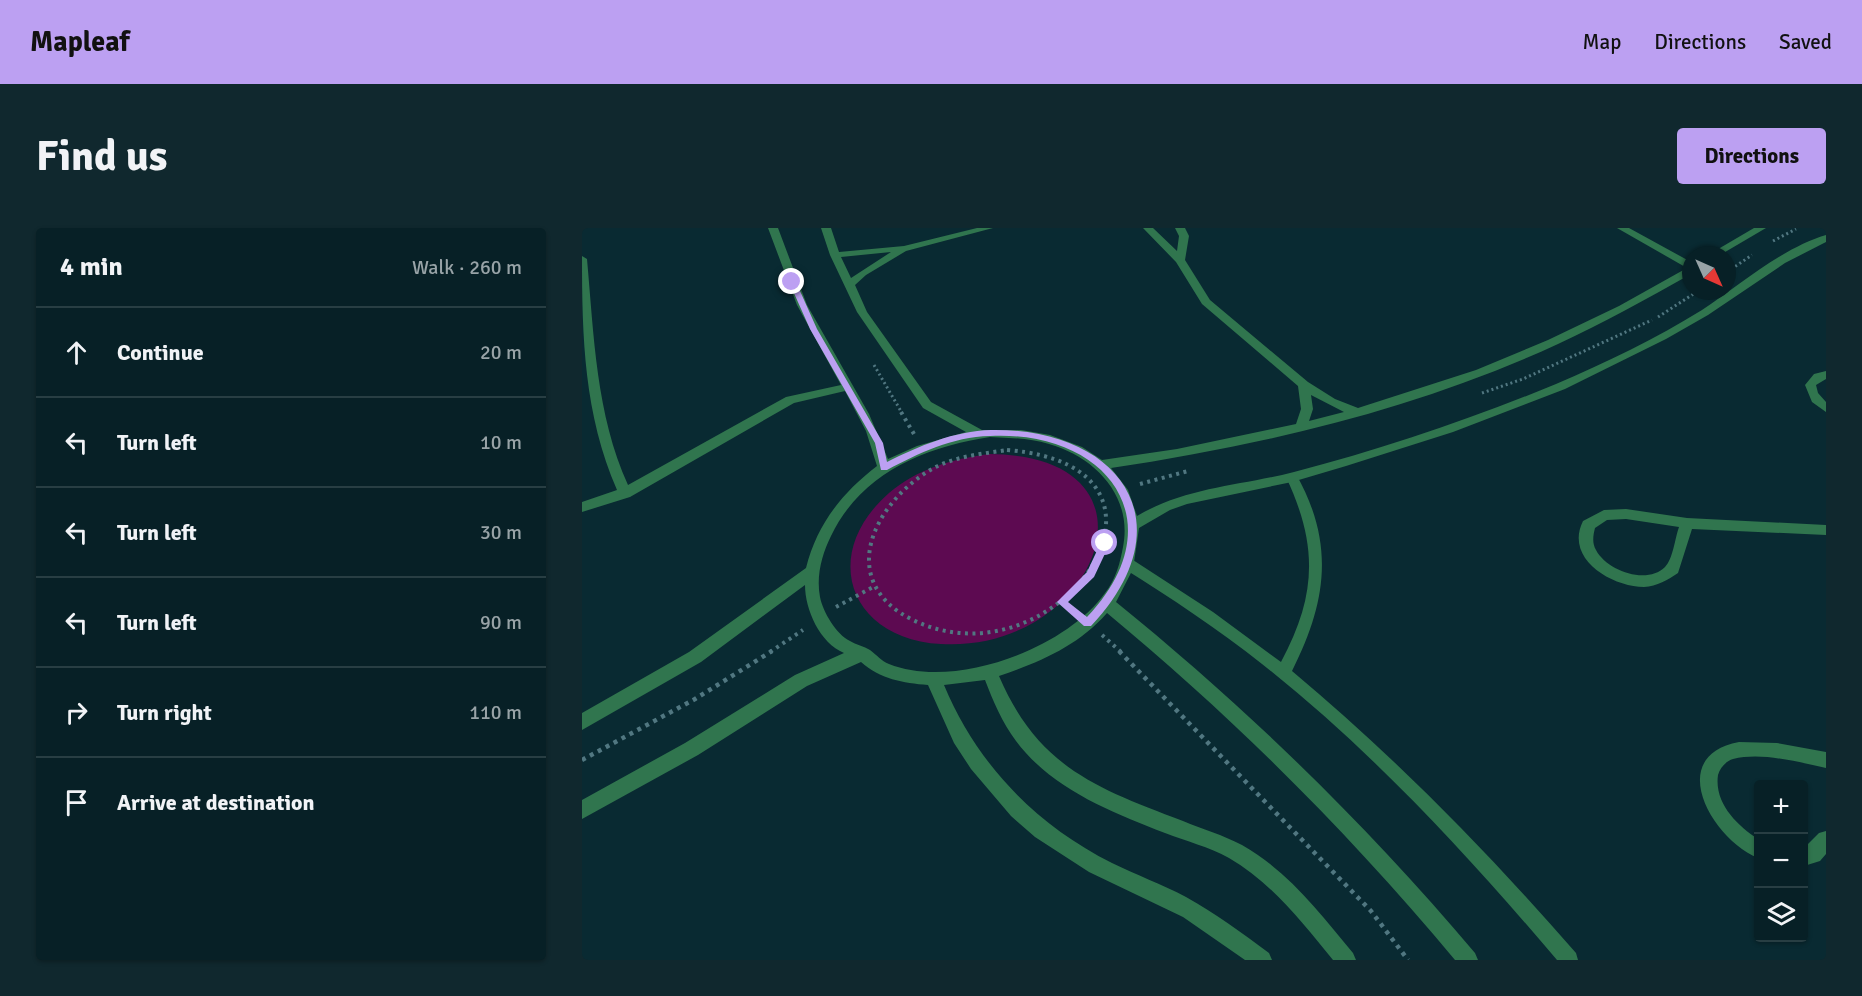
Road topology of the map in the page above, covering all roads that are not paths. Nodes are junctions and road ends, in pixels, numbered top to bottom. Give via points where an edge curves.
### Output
1 (772, 228) edge
2 (828, 228) edge
3 (988, 228) edge
4 (1148, 228) edge
5 (1180, 228) edge
6 (1622, 228) edge
7 (1761, 228) edge
8 (1826, 238) edge
9 (1729, 246) edge
10 (904, 249) junction
11 (835, 255) junction
12 (582, 259) edge
13 (1180, 260) junction
14 (1682, 263) edge
15 (1682, 273) edge
16 (849, 285) junction
17 (1826, 375) edge
18 (1304, 385) junction
19 (847, 387) junction
20 (1826, 408) edge
21 (1356, 412) junction
22 (1301, 428) junction
23 (979, 434) junction
24 (1100, 465) junction
25 (884, 468) junction
26 (1292, 477) junction
27 (625, 493) junction
28 (582, 507) edge
29 (1687, 523) junction
30 (1133, 525) junction
31 (1826, 530) edge
32 (1128, 564) junction
33 (812, 571) junction
34 (1106, 603) junction
35 (864, 654) junction
36 (990, 673) junction
37 (1283, 673) junction
38 (933, 678) junction
39 (582, 722) edge
40 (1826, 760) edge
41 (582, 810) edge
42 (1826, 840) edge
43 (1754, 846) edge
44 (1808, 856) edge
45 (1262, 960) edge
46 (1346, 960) edge
47 (1468, 960) edge
48 (1569, 960) edge

1 - 19 street via 814,329
2 - 11 street
3 - 10 street
4 - 13 street
5 - 13 street via 1184,236
6 - 14 street
7 - 9 street
8 - 26 street via 1780,261 1662,337 1561,386 1449,429
10 - 11 street
10 - 16 street
11 - 16 street
12 - 27 street via 594,394 610,459
13 - 18 street via 1206,302
15 - 21 street via 1618,312 1531,351
16 - 23 street via 862,312 927,405
17 - 20 street via 1810,383 1818,402
18 - 21 street
18 - 22 street via 1307,409
19 - 25 street via 879,443
19 - 27 street via 790,400
21 - 22 street
22 - 24 street via 1222,446
23 - 24 street via 1011,433 1051,439 1086,453
23 - 25 street via 925,447
24 - 30 street via 1123,491
25 - 33 street via 865,481 834,513 816,551
26 - 30 street via 1186,499
26 - 37 lane via 1314,531 1317,573 1307,622
27 - 28 street
29 - 29 street via 1648,516 1604,515 1588,525 1585,541 1605,569 1627,579 1650,581 1673,569
29 - 31 street
30 - 32 street
32 - 34 street
32 - 37 lane via 1230,632
33 - 35 street via 812,591 821,617 840,644
33 - 39 street via 695,657
34 - 36 street via 1087,623 1044,653
34 - 47 street via 1173,656 1289,763 1409,889
35 - 38 street via 880,668
35 - 41 street via 794,682 708,739
36 - 38 street
36 - 46 street via 1010,719 1025,740 1068,779 1124,808 1236,852 1280,885
37 - 48 lane via 1410,786
38 - 45 street via 961,743 984,775 1034,824 1098,866 1178,903
40 - 43 street via 1756,750 1730,752 1711,767 1708,779 1713,801 1727,824
42 - 44 street

